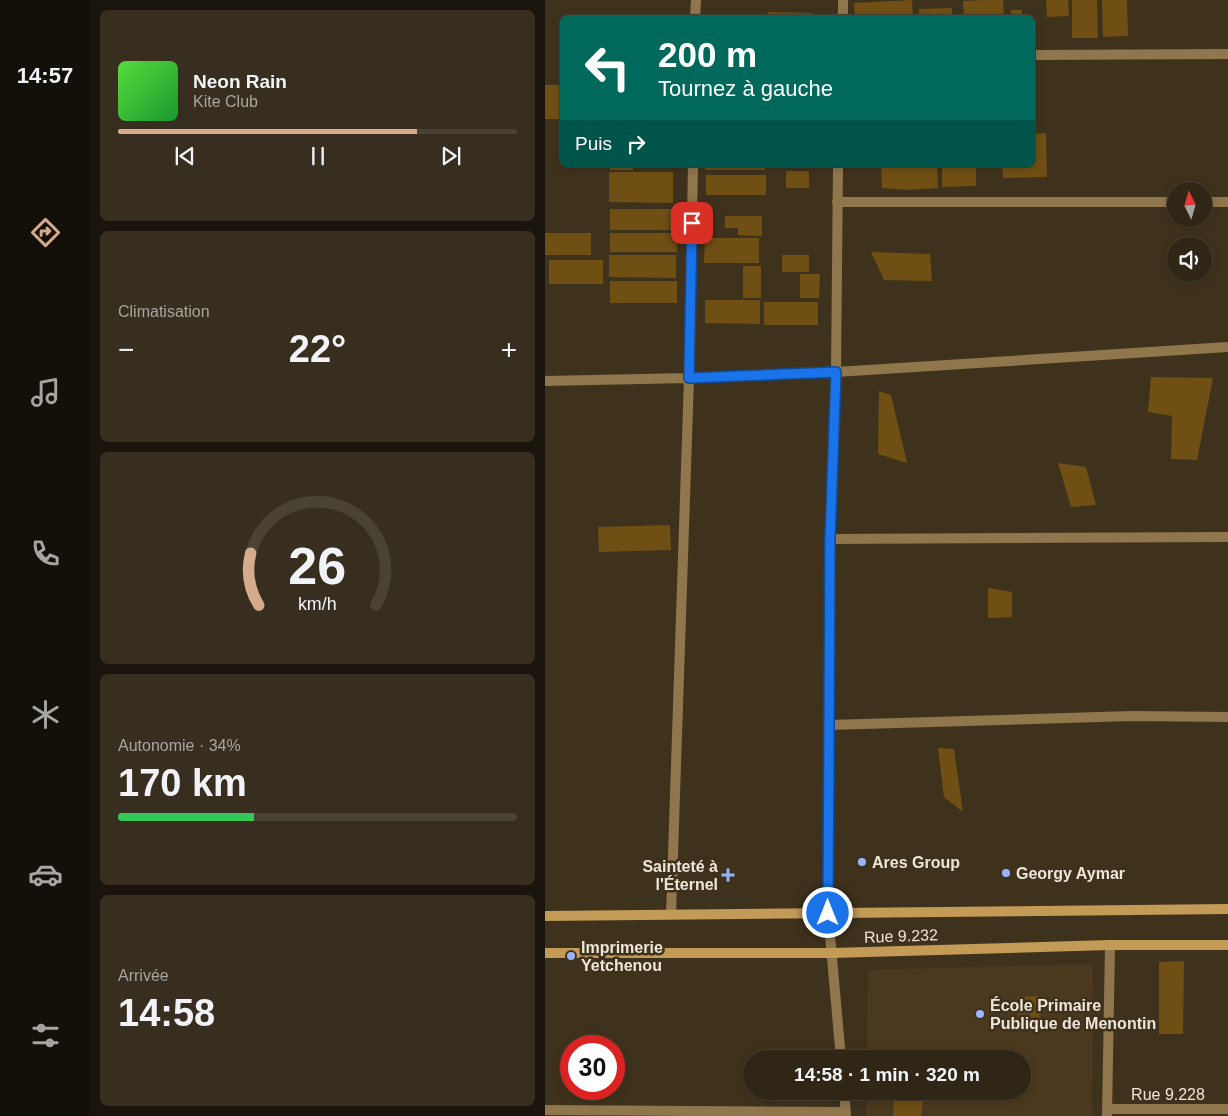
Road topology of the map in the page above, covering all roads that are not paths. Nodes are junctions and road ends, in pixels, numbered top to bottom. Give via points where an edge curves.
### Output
1 (695, 0) edge
2 (843, 0) edge
3 (695, 15) edge
4 (843, 15) edge
5 (1228, 54) edge
6 (1035, 55) edge
7 (693, 167) edge
8 (838, 167) edge
9 (837, 202) junction
10 (1167, 202) edge
11 (1213, 202) edge
12 (1228, 202) edge
13 (1228, 347) edge
14 (836, 372) junction
15 (689, 378) junction
16 (545, 381) edge
17 (1228, 538) edge
18 (830, 539) junction
19 (1228, 717) edge
20 (829, 725) junction
21 (1228, 909) edge
22 (828, 913) junction
23 (671, 914) junction
24 (545, 916) edge
25 (1228, 944) edge
26 (1109, 945) junction
27 (545, 953) edge
28 (832, 953) junction
29 (840, 1050) edge
30 (845, 1100) edge
31 (1228, 1109) edge
32 (545, 1110) edge
33 (1107, 1112) edge
34 (846, 1114) edge

1 - 3 street
2 - 4 street
5 - 6 street
7 - 15 street
8 - 9 street
9 - 10 street
9 - 14 street
11 - 12 street
13 - 14 street
14 - 15 street
14 - 18 street
15 - 16 street
15 - 23 street
17 - 18 street
18 - 20 street
19 - 20 street via 1132,716
20 - 22 street
21 - 22 street, Rue 9.232
22 - 23 street, Rue 9.232
22 - 28 street
23 - 24 street, Rue 9.232
25 - 26 street, Rue 9.232
26 - 28 street, Rue 9.232
26 - 33 street
27 - 28 street, Rue 9.232
28 - 29 street
30 - 34 street
31 - 33 street, Rue 9.228
32 - 34 street

